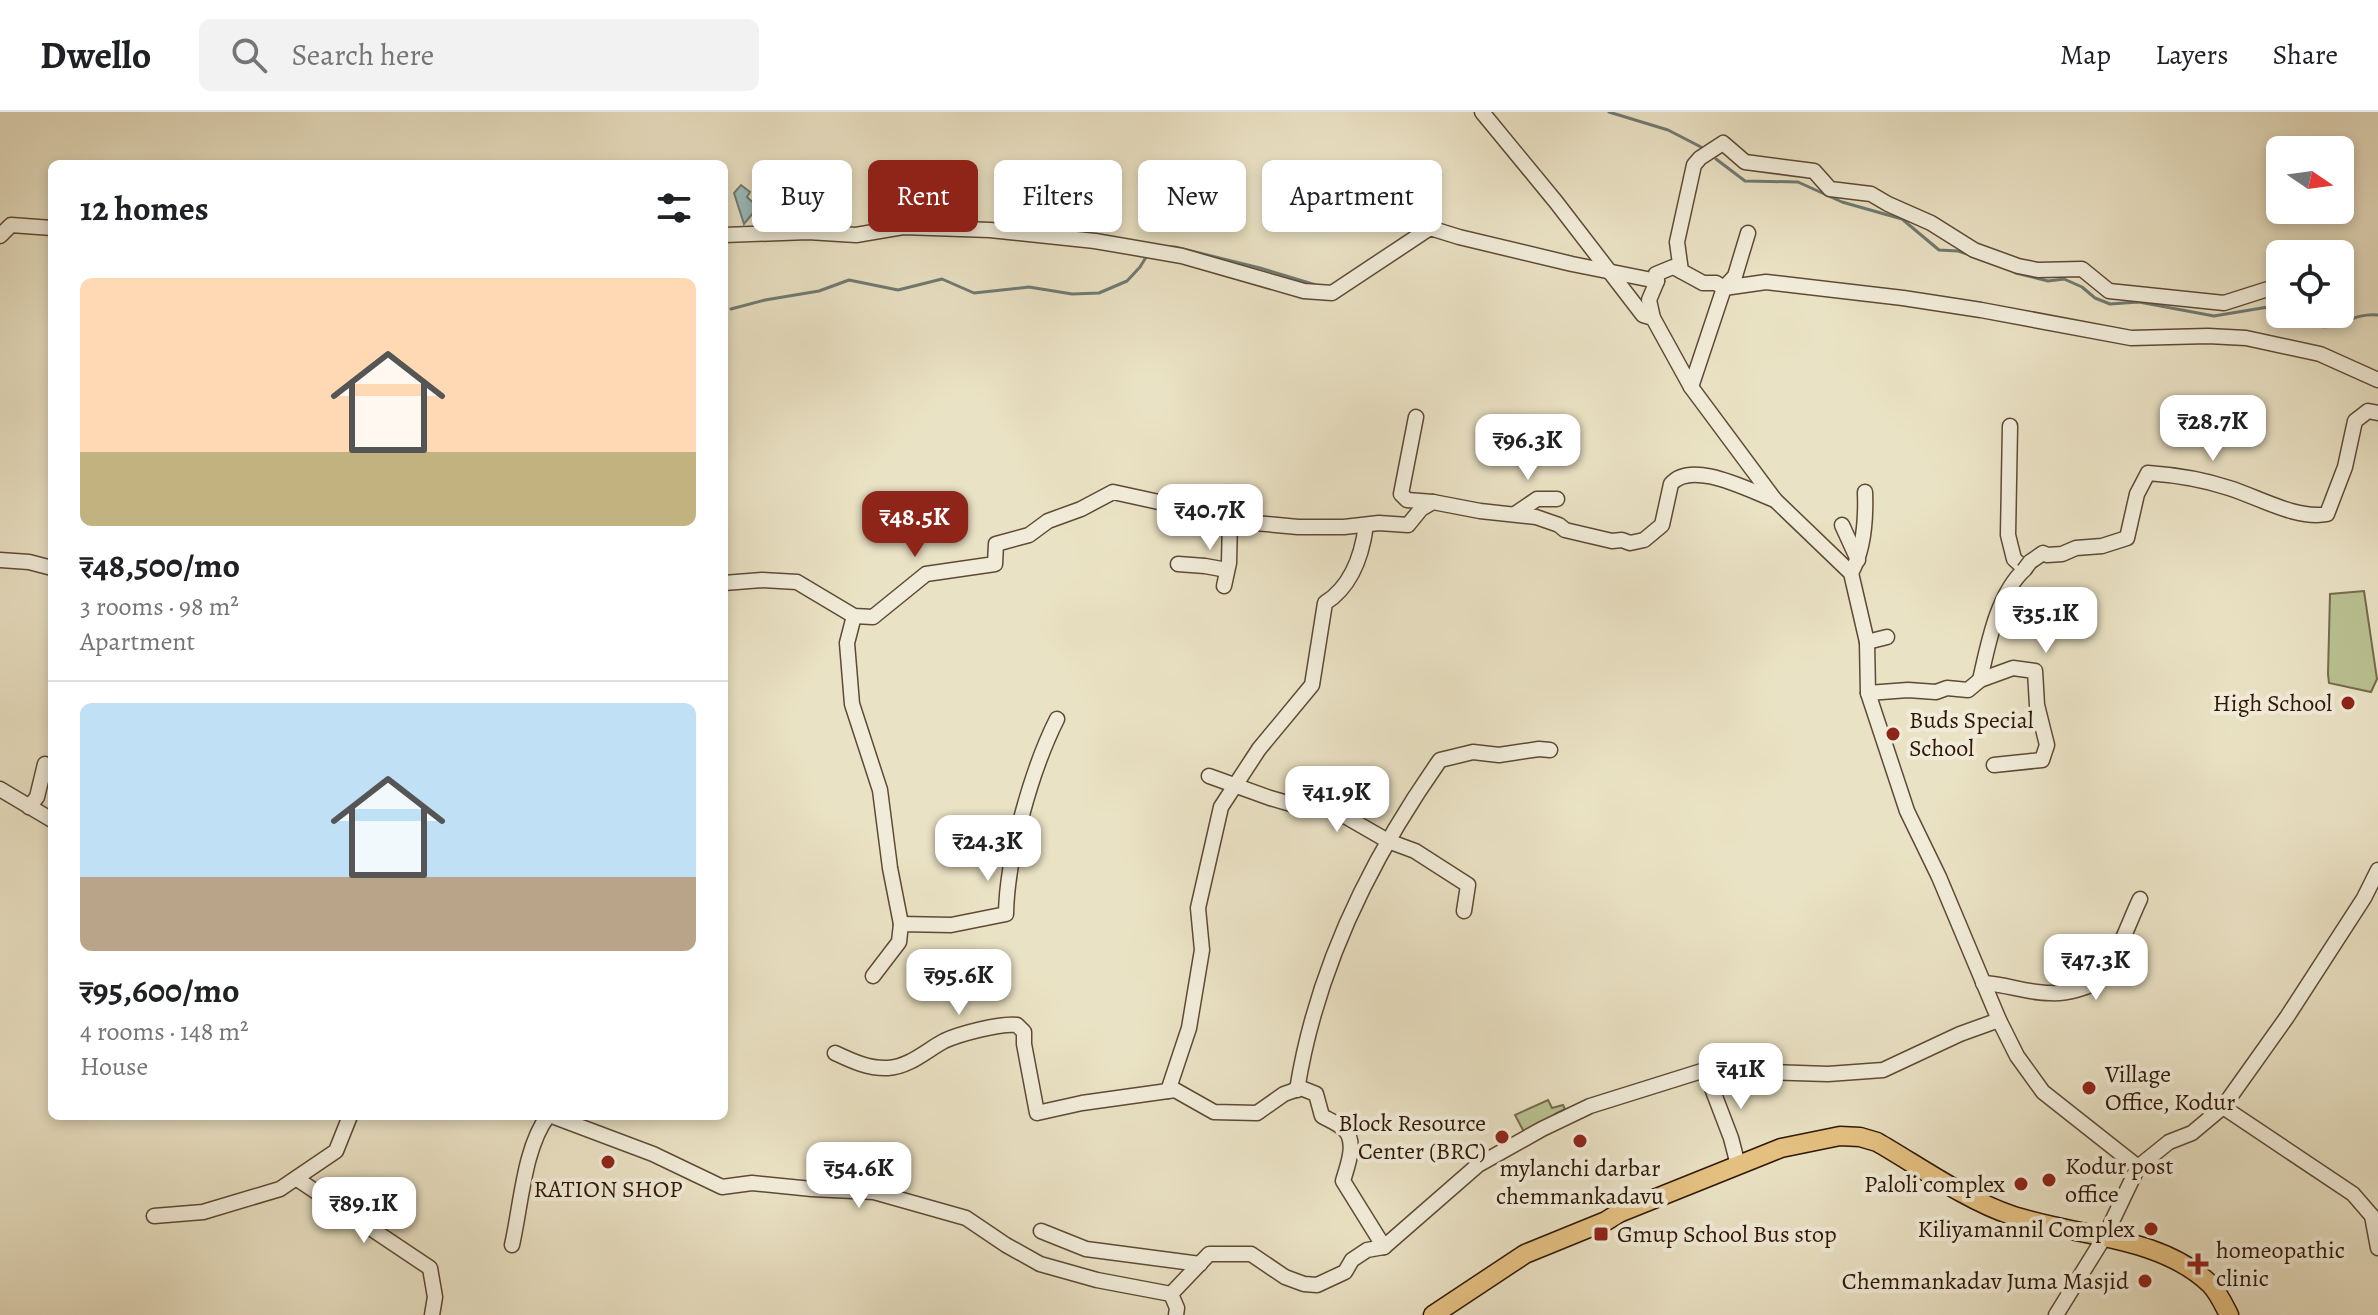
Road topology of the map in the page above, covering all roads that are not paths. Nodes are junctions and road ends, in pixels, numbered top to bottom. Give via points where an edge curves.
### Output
1 (1482, 112) edge
2 (48, 228) edge
3 (1748, 233) dead end
4 (728, 235) edge
5 (0, 236) edge
6 (1681, 271) junction
7 (1610, 273) junction
8 (1657, 281) junction
9 (1724, 288) junction
10 (2266, 290) edge
11 (1653, 318) junction
12 (2378, 380) edge
13 (1691, 387) junction
14 (2378, 413) edge
15 (1416, 417) dead end
16 (2010, 426) dead end
17 (1865, 492) dead end
18 (1557, 499) dead end
19 (1775, 500) junction
20 (1433, 502) junction
21 (1515, 514) junction
22 (1230, 519) junction
23 (1366, 525) junction
24 (1842, 525) dead end
25 (0, 560) edge
26 (1178, 564) dead end
27 (1855, 566) junction
28 (48, 567) edge
29 (2026, 567) junction
30 (1227, 570) junction
31 (728, 583) edge
32 (1224, 586) dead end
33 (854, 616) junction
34 (1887, 637) dead end
35 (1867, 642) junction
36 (1980, 680) junction
37 (1868, 693) junction
38 (1057, 719) dead end
39 (1550, 750) dead end
40 (45, 764) dead end
41 (1994, 765) dead end
42 (1209, 776) dead end
43 (1236, 785) junction
44 (0, 789) edge
45 (29, 807) junction
46 (48, 818) edge
47 (1388, 841) junction
48 (2378, 870) edge
49 (2140, 899) dead end
50 (1464, 911) dead end
51 (901, 924) junction
52 (873, 976) dead end
53 (1983, 983) junction
54 (1999, 1020) junction
55 (835, 1053) dead end
56 (1705, 1070) junction
57 (1297, 1090) junction
58 (1168, 1091) junction
59 (2223, 1107) junction
60 (348, 1120) edge
61 (546, 1120) edge
62 (561, 1120) edge
63 (1738, 1165) junction
64 (2138, 1167) junction
65 (297, 1179) junction
66 (2375, 1214) edge
67 (154, 1216) dead end
68 (1041, 1231) dead end
69 (2105, 1236) junction
70 (512, 1245) dead end
71 (1384, 1247) junction
72 (2378, 1248) edge
73 (1200, 1264) junction
74 (1171, 1294) junction
75 (432, 1315) edge
76 (1176, 1315) edge
77 (1433, 1315) edge
78 (2056, 1315) edge
79 (2229, 1315) edge

1 - 7 street
2 - 5 street via 11,225
3 - 9 street via 1735,276
4 - 7 street via 856,235 903,227 990,230 1182,256 1304,291 1332,293 1430,228
6 - 8 street via 1673,267 1656,274
6 - 9 street
6 - 10 street via 1677,242 1694,165 1723,143 1745,162 1814,171 1830,189 1871,194 1974,250 2018,266 2082,269 2109,291 2224,303
7 - 8 street
7 - 11 street via 1643,315
8 - 11 street via 1649,300
9 - 12 street via 1766,282 1903,298 2131,338 2246,338 2320,354
9 - 13 street
11 - 13 street
13 - 19 street
14 - 29 street via 2368,411 2355,421 2327,514 2314,517 2195,478 2148,473 2137,494 2127,538 2062,554 2043,553
15 - 20 street via 1401,494 1407,500
16 - 29 street via 2008,535 2014,559
17 - 27 street
18 - 21 street via 1537,499
19 - 21 street via 1692,473 1671,484 1662,525 1644,540 1630,543
19 - 27 street
20 - 21 street
20 - 23 street via 1408,525
22 - 23 street via 1298,527
22 - 30 street
22 - 33 street via 1113,492 1029,535 996,544 995,564 926,574 873,617
23 - 43 street via 1352,577 1325,603 1312,685
24 - 27 street
25 - 28 street
26 - 30 street
27 - 35 street
29 - 36 street via 2015,578 1991,633
30 - 32 street
31 - 33 street via 797,582
33 - 51 street via 847,643 852,704 880,790
34 - 35 street
35 - 37 street
36 - 37 street via 1968,690
36 - 41 street via 2013,668 2035,671 2047,745 2042,760
37 - 53 street via 1907,811
38 - 51 street via 1019,830 1006,914 951,925
39 - 47 street via 1473,752 1440,760
40 - 45 street via 37,797
42 - 43 street
43 - 47 street via 1308,809 1329,807
43 - 58 street via 1221,807 1198,908 1202,950 1192,1012
44 - 45 street
45 - 46 street
47 - 50 street via 1415,851 1468,885
47 - 57 street via 1330,963 1303,1046
48 - 59 street via 2287,1017
49 - 53 street via 2108,967 2092,984 2051,994
51 - 52 street via 899,942
53 - 54 street
54 - 56 street via 1883,1070
54 - 64 street via 2043,1092
55 - 58 street via 860,1064 890,1068 947,1040 999,1024 1017,1025 1024,1032 1037,1113
56 - 63 street
56 - 71 street via 1590,1106 1542,1129 1478,1165
57 - 58 street via 1257,1113 1214,1112
57 - 71 street via 1316,1094 1322,1116 1348,1135 1351,1156 1343,1181
59 - 64 street
59 - 66 street
60 - 65 street via 336,1151
61 - 70 street via 528,1163
62 - 74 street via 722,1187 752,1183 874,1192 966,1218 1040,1264
63 - 69 main road via 1781,1148 1860,1137 2009,1215
63 - 77 main road via 1525,1254
64 - 69 street
65 - 67 street via 203,1212
65 - 75 street via 430,1268
66 - 72 street
68 - 73 street via 1086,1249
69 - 78 street
69 - 79 main road via 2167,1256 2193,1271 2212,1285
71 - 73 street via 1367,1250 1345,1272 1317,1285 1285,1277 1251,1254 1209,1254
73 - 74 street
74 - 76 street

